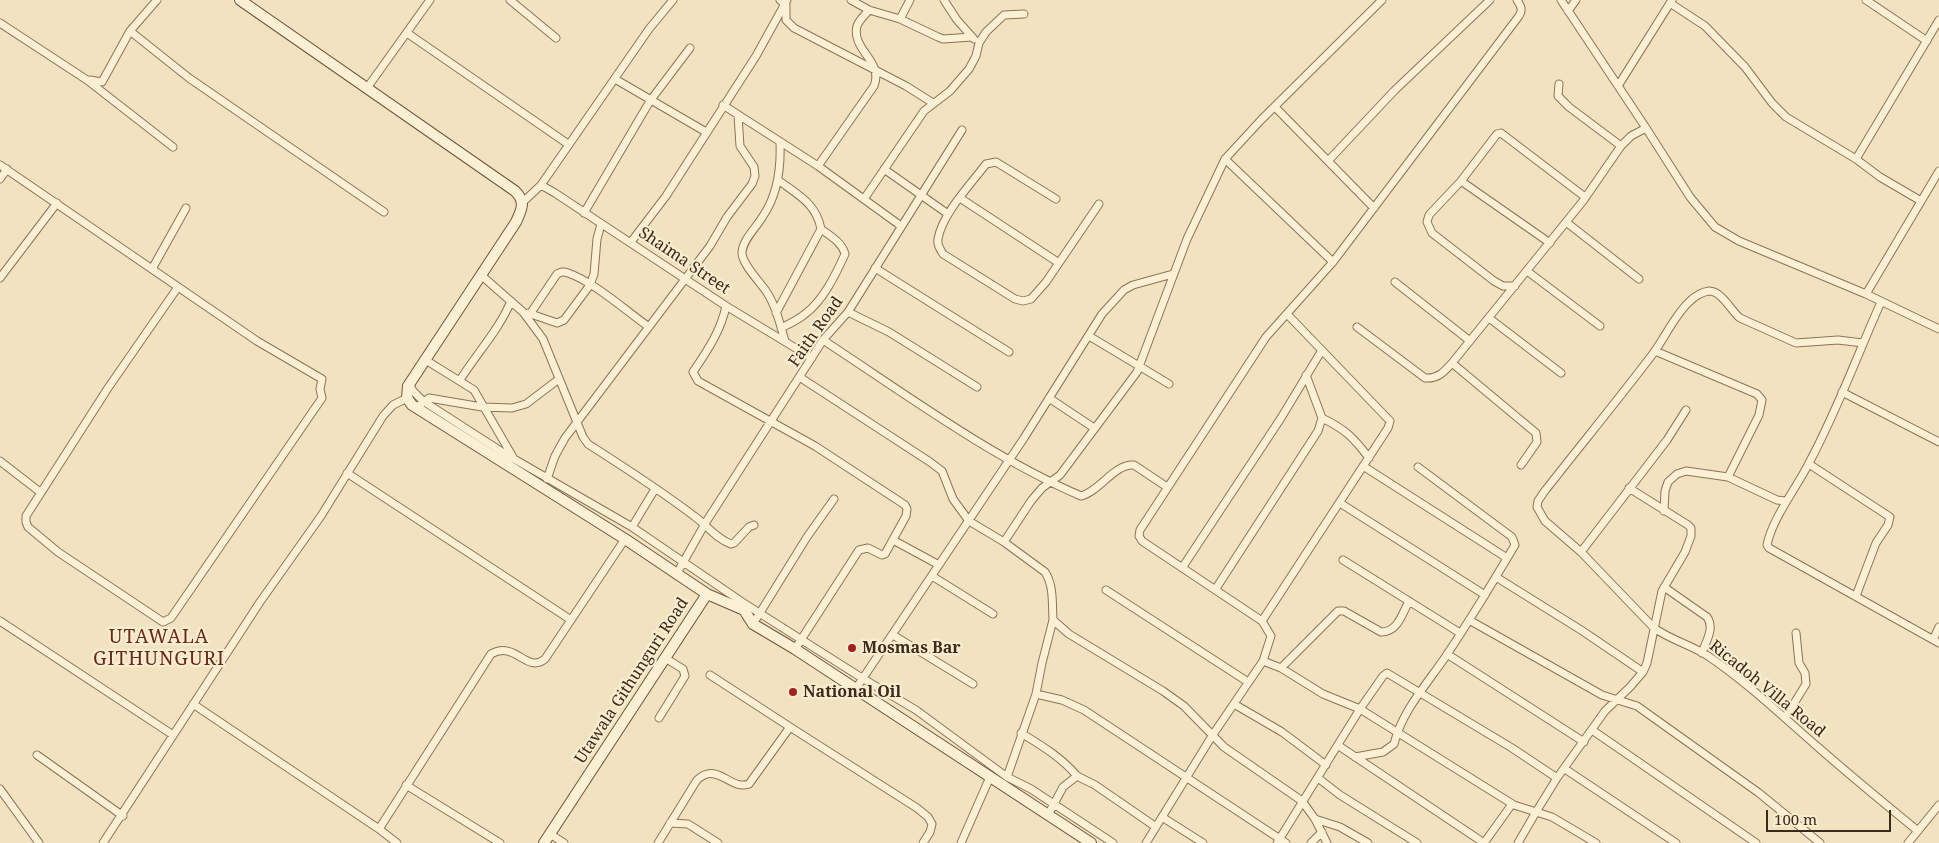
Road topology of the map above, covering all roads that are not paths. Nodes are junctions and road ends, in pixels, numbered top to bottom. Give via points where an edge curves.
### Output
1 (157, 0) edge
2 (240, 0) edge
3 (430, 0) edge
4 (510, 0) edge
5 (673, 0) edge
6 (851, 0) edge
7 (910, 0) edge
8 (944, 0) edge
9 (1382, 0) edge
10 (1490, 0) edge
11 (1518, 0) edge
12 (1561, 0) edge
13 (1576, 0) edge
14 (1866, 0) edge
15 (784, 1) edge
16 (1671, 2) edge
17 (869, 10) junction
18 (1568, 11) junction
19 (1024, 14) dead end
20 (900, 19) junction
21 (1939, 20) edge
22 (0, 23) edge
23 (130, 31) junction
24 (407, 33) junction
25 (972, 37) junction
26 (556, 38) dead end
27 (1927, 41) junction
28 (979, 43) junction
29 (690, 48) dead end
30 (877, 72) junction
31 (615, 79) junction
32 (88, 80) junction
33 (1559, 84) dead end
34 (1618, 86) junction
35 (368, 88) junction
36 (650, 101) junction
37 (933, 103) junction
38 (724, 105) junction
39 (1275, 107) junction
40 (738, 115) junction
41 (1646, 128) junction
42 (962, 130) dead end
43 (706, 132) junction
44 (780, 143) junction
45 (568, 144) junction
46 (173, 146) dead end
47 (1621, 146) junction
48 (1225, 159) junction
49 (1856, 159) junction
50 (1328, 161) junction
51 (0, 165) edge
52 (818, 166) junction
53 (884, 168) junction
54 (7, 169) junction
55 (1939, 171) edge
56 (0, 179) edge
57 (778, 180) junction
58 (1461, 181) junction
59 (541, 185) junction
60 (921, 194) junction
61 (1586, 197) junction
62 (960, 198) junction
63 (864, 199) junction
64 (1056, 199) dead end
65 (1921, 200) junction
66 (523, 202) junction
67 (56, 204) junction
68 (1099, 204) dead end
69 (186, 208) dead end
70 (1374, 208) junction
71 (384, 212) dead end
72 (584, 213) junction
73 (948, 214) junction
74 (1566, 222) junction
75 (601, 224) junction
76 (901, 226) junction
77 (820, 229) junction
78 (631, 242) junction
79 (1550, 243) junction
80 (1333, 262) junction
81 (1059, 263) junction
82 (875, 268) junction
83 (152, 269) junction
84 (1528, 271) junction
85 (1173, 274) junction
86 (481, 275) junction
87 (0, 278) edge
88 (685, 279) junction
89 (1639, 279) dead end
90 (1395, 282) dead end
91 (590, 284) junction
92 (1514, 286) junction
93 (178, 287) junction
94 (1866, 294) junction
95 (510, 301) junction
96 (1881, 302) junction
97 (726, 306) junction
98 (848, 312) junction
99 (526, 313) junction
100 (776, 313) junction
101 (1287, 314) junction
102 (1489, 318) junction
103 (1600, 326) dead end
104 (649, 327) junction
105 (1357, 327) dead end
106 (781, 328) junction
107 (1939, 329) edge
108 (1089, 336) junction
109 (823, 340) junction
110 (785, 341) junction
111 (1470, 341) junction
112 (1863, 343) junction
113 (1322, 350) junction
114 (1655, 351) junction
115 (1009, 352) dead end
116 (812, 358) junction
117 (424, 359) junction
118 (1452, 363) junction
119 (1139, 367) junction
120 (1561, 372) dead end
121 (1306, 375) junction
122 (559, 378) junction
123 (801, 378) junction
124 (460, 380) junction
125 (409, 383) junction
126 (1169, 384) dead end
127 (977, 387) dead end
128 (1842, 392) junction
129 (407, 398) junction
130 (1050, 398) junction
131 (420, 405) junction
132 (482, 407) junction
133 (1686, 410) dead end
134 (1322, 418) junction
135 (772, 422) junction
136 (577, 424) junction
137 (1094, 428) junction
138 (1939, 442) edge
139 (1369, 458) junction
140 (514, 459) junction
141 (1010, 460) junction
142 (0, 462) edge
143 (1809, 464) junction
144 (1521, 465) dead end
145 (1364, 466) junction
146 (1418, 468) dead end
147 (347, 473) junction
148 (1728, 477) junction
149 (547, 479) junction
150 (1049, 482) junction
151 (1168, 487) junction
152 (1629, 488) junction
153 (655, 489) junction
154 (40, 492) junction
155 (834, 499) dead end
156 (1786, 501) junction
157 (1340, 503) junction
158 (1664, 511) junction
159 (969, 521) junction
160 (754, 525) dead end
161 (704, 526) junction
162 (632, 528) junction
163 (625, 539) junction
164 (893, 540) junction
165 (1004, 542) junction
166 (1581, 552) junction
167 (1507, 558) junction
168 (1343, 560) dead end
169 (684, 561) junction
170 (940, 565) junction
171 (1182, 568) junction
172 (676, 574) junction
173 (932, 576) junction
174 (1496, 577) junction
175 (1664, 587) junction
176 (1106, 590) dead end
177 (1216, 590) junction
178 (707, 594) junction
179 (1485, 595) junction
180 (1856, 596) junction
181 (1409, 601) junction
182 (761, 613) junction
183 (993, 614) dead end
184 (571, 620) junction
185 (1053, 620) junction
186 (1469, 620) junction
187 (0, 621) edge
188 (1262, 622) junction
189 (753, 624) junction
190 (1939, 626) edge
191 (1654, 628) junction
192 (1460, 633) junction
193 (1796, 633) dead end
194 (893, 635) junction
195 (801, 638) junction
196 (1936, 642) edge
197 (795, 649) junction
198 (1702, 653) junction
199 (1447, 654) junction
200 (665, 658) junction
201 (1263, 661) junction
202 (1281, 668) junction
203 (1643, 672) junction
204 (710, 674) dead end
205 (862, 678) junction
206 (1248, 682) junction
207 (972, 684) dead end
208 (855, 690) junction
209 (1421, 692) junction
210 (1036, 694) junction
211 (1616, 700) junction
212 (193, 704) junction
213 (1234, 704) junction
214 (1360, 709) junction
215 (658, 718) dead end
216 (1785, 718) junction
217 (790, 727) junction
218 (1592, 730) junction
219 (1397, 732) junction
220 (1021, 733) junction
221 (173, 735) junction
222 (1212, 736) junction
223 (1584, 742) junction
224 (1338, 746) junction
225 (37, 755) dead end
226 (1355, 757) junction
227 (1326, 765) junction
228 (1565, 769) junction
229 (1077, 776) junction
230 (990, 777) junction
231 (1007, 777) junction
232 (1186, 777) junction
233 (1318, 778) junction
234 (1557, 778) junction
235 (406, 784) junction
236 (1016, 788) junction
237 (0, 789) edge
238 (1302, 801) junction
239 (1052, 804) junction
240 (1512, 804) junction
241 (1939, 805) edge
242 (1536, 812) junction
243 (1048, 815) junction
244 (123, 816) junction
245 (1162, 818) junction
246 (1315, 818) junction
247 (670, 823) junction
248 (1156, 827) junction
249 (379, 829) junction
250 (1322, 832) junction
251 (1918, 832) junction
252 (550, 834) junction
253 (1280, 842) edge
254 (39, 843) edge
255 (104, 843) edge
256 (397, 843) edge
257 (500, 843) edge
258 (544, 843) edge
259 (564, 843) edge
260 (658, 843) edge
261 (718, 843) edge
262 (923, 843) edge
263 (961, 843) edge
264 (1091, 843) edge
265 (1113, 843) edge
266 (1146, 843) edge
267 (1203, 843) edge
268 (1311, 843) edge
269 (1328, 843) edge
270 (1368, 843) edge
271 (1416, 843) edge
272 (1484, 843) edge
273 (1518, 843) edge
274 (1596, 843) edge
275 (1676, 843) edge
276 (1756, 843) edge
277 (1820, 843) edge
278 (1908, 843) edge

1 - 23 street
2 - 35 street
3 - 24 street
4 - 26 street
5 - 31 street
6 - 17 street
7 - 20 street
8 - 25 street
9 - 39 street
10 - 50 street via 1395,90
11 - 70 street via 1520,16
12 - 18 street
13 - 18 street
14 - 27 street
15 - 30 street via 786,20 794,28
15 - 38 street via 756,56
16 - 34 street
16 - 49 street via 1705,26 1786,116
17 - 20 street
17 - 30 street via 857,26 857,33 861,47
18 - 34 street
19 - 28 street via 1004,15
20 - 25 street via 943,39
21 - 27 street
22 - 32 street
23 - 32 street via 102,82
23 - 71 street via 189,78
24 - 35 street
24 - 45 street
25 - 28 street
27 - 49 street
28 - 37 street via 969,69 950,91
29 - 36 street
30 - 37 street
30 - 52 street via 874,86
31 - 36 street
31 - 45 street
32 - 46 street
33 - 47 street via 1558,96
34 - 41 street
35 - 66 street via 515,191
36 - 43 street
36 - 72 street
37 - 53 street
38 - 40 street
38 - 43 street
39 - 48 street
39 - 50 street
40 - 44 street
40 - 88 street via 740,146 754,167 755,176
41 - 47 street
41 - 94 street via 1690,197 1715,227
42 - 60 street, Faith Road
43 - 78 street via 666,196
44 - 52 street
44 - 57 street
45 - 59 street
47 - 61 street
48 - 80 street
48 - 85 street
49 - 65 street
50 - 70 street
51 - 54 street
52 - 63 street
53 - 60 street
53 - 63 street
54 - 56 street
54 - 67 street
55 - 65 street
57 - 77 street via 811,204
57 - 100 street via 776,191 745,242 742,253 744,262 767,292
58 - 61 street via 1494,136 1501,133
58 - 79 street
58 - 92 street via 1429,215 1427,226 1494,281 1503,286
59 - 66 street
59 - 72 street, Shaima Street
60 - 73 street
60 - 76 street, Faith Road
61 - 74 street
62 - 64 street via 986,164 996,162
62 - 73 street
62 - 81 street
63 - 76 street
65 - 94 street
66 - 86 street via 516,222
67 - 83 street
67 - 87 street
68 - 81 street
69 - 83 street
70 - 80 street
72 - 75 street, Shaima Street
73 - 81 street via 938,240 943,254 1015,299 1031,300
74 - 79 street
74 - 89 street
75 - 78 street, Shaima Street
75 - 91 street
76 - 82 street, Faith Road
77 - 100 street
77 - 106 street via 837,241 845,254 826,290 807,313
78 - 88 street, Shaima Street
79 - 84 street
80 - 101 street
82 - 98 street, Faith Road
82 - 115 street
83 - 93 street
84 - 92 street
84 - 103 street
85 - 108 street via 1124,290 1102,314
85 - 119 street
86 - 95 street
86 - 117 street
88 - 97 street, Shaima Street
88 - 104 street
90 - 111 street
91 - 99 street via 561,322
91 - 99 street via 561,272
91 - 104 street
92 - 102 street
93 - 154 street
93 - 154 street via 256,341 322,379 322,398 172,618 160,620 58,552 32,530 26,516
94 - 96 street
95 - 99 street
95 - 124 street via 499,327
96 - 107 street
96 - 112 street
97 - 110 street, Shaima Street
97 - 135 street via 708,349 693,372 694,378
98 - 109 street, Faith Road
98 - 127 street via 889,332
99 - 122 street via 543,339
100 - 106 street
101 - 113 street
101 - 151 street via 1260,344
102 - 111 street
102 - 120 street
104 - 136 street
105 - 118 street via 1425,378 1440,376
106 - 110 street
108 - 119 street
108 - 130 street
109 - 116 street, Faith Road
109 - 141 street
110 - 116 street, Shaima Street
111 - 118 street
112 - 114 street via 1838,340 1796,343 1740,318 1711,291 1689,301
112 - 128 street
113 - 121 street
113 - 139 street via 1390,421
114 - 148 street via 1757,394 1762,400 1759,415
114 - 166 street, Ricadoh Villa Road via 1538,501 1537,507 1545,521
116 - 123 street, Faith Road
117 - 124 street
117 - 125 street
118 - 144 street via 1536,433 1537,442
119 - 126 street
119 - 137 street
121 - 134 street
121 - 171 street
122 - 132 street via 519,407
122 - 136 street
123 - 135 street, Faith Road
123 - 159 street via 942,471 953,499
124 - 132 street via 474,390
125 - 129 street
125 - 131 street
128 - 138 street
128 - 143 street
129 - 131 street
129 - 147 street via 393,404 383,416
130 - 137 street
130 - 141 street
131 - 132 street via 429,398
131 - 140 street
131 - 163 street
132 - 140 street
133 - 152 street
134 - 139 street via 1340,427
134 - 177 street via 1318,430
135 - 161 street, Faith Road
135 - 164 street via 815,446 904,505 906,516
136 - 149 street via 555,456
136 - 153 street via 588,444
137 - 150 street via 1060,475
139 - 145 street
140 - 149 street
141 - 150 street
141 - 159 street
142 - 154 street
143 - 156 street
143 - 180 street via 1890,517 1876,543
145 - 157 street
145 - 167 street
146 - 167 street via 1512,537 1515,545
147 - 184 street
147 - 212 street
148 - 156 street via 1777,500
148 - 158 street via 1686,472 1677,474 1668,482
149 - 162 street
150 - 151 street via 1081,496 1118,471 1134,465
150 - 165 street via 1031,501
151 - 171 street via 1139,536
152 - 158 street
152 - 166 street
153 - 161 street
153 - 162 street
155 - 182 street
156 - 180 street via 1768,540 1769,548
157 - 179 street
157 - 188 street
158 - 175 street via 1688,525 1691,536
159 - 165 street
159 - 170 street
160 - 161 street via 731,544
161 - 169 street, Faith Road
162 - 169 street
163 - 172 street
163 - 184 street
164 - 170 street
164 - 195 street via 882,555 868,548 859,550
165 - 185 street via 1049,578
166 - 191 street, Ricadoh Villa Road
167 - 174 street
168 - 181 street
169 - 172 street, Faith Road
169 - 182 street
170 - 173 street
171 - 177 street
172 - 178 street
173 - 183 street
173 - 194 street
174 - 179 street
174 - 203 street
175 - 191 street
175 - 198 street via 1710,621 1711,629
176 - 206 street
177 - 188 street
178 - 189 street, Utawala Githunguri Road via 744,610
178 - 200 street, Utawala Githunguri Road
179 - 186 street
180 - 196 street
181 - 192 street
181 - 202 street via 1395,628 1385,632 1338,611
182 - 189 street
182 - 195 street
184 - 235 street via 545,658 538,663 509,650 501,649 491,654
185 - 210 street
185 - 222 street via 1068,634 1184,706
186 - 192 street
186 - 211 street
187 - 221 street
188 - 201 street via 1271,636
189 - 197 street, Utawala Githunguri Road
190 - 196 street
191 - 198 street, Ricadoh Villa Road
191 - 203 street via 1648,663
192 - 199 street
193 - 216 street via 1799,663 1805,673 1806,684
194 - 205 street
194 - 207 street
195 - 197 street
195 - 205 street
197 - 208 street, Utawala Githunguri Road
198 - 216 street, Ricadoh Villa Road
199 - 209 street
199 - 223 street
200 - 215 street via 683,669 685,676
200 - 252 street, Utawala Githunguri Road
201 - 202 street
201 - 206 street
202 - 214 street via 1323,694
203 - 211 street
204 - 217 street
205 - 208 street
205 - 231 street via 916,710
206 - 213 street
208 - 230 street, Utawala Githunguri Road
209 - 214 street via 1388,673
209 - 219 street
209 - 234 street
210 - 220 street
210 - 232 street via 1062,700 1084,710
211 - 218 street
211 - 277 street via 1637,706 1654,716 1759,793
212 - 221 street
212 - 249 street
213 - 222 street
213 - 227 street via 1282,732
214 - 219 street
214 - 224 street
216 - 251 street, Ricadoh Villa Road
217 - 247 street via 749,784 740,785 711,773 703,775
217 - 262 street via 928,817 932,824
218 - 223 street
218 - 276 street
219 - 226 street via 1389,749
219 - 240 street
220 - 229 street via 1055,754
220 - 231 street
221 - 244 street
222 - 232 street
222 - 238 street via 1239,759
223 - 228 street
224 - 226 street
224 - 227 street
225 - 244 street
226 - 272 street
227 - 233 street
228 - 234 street
228 - 275 street
229 - 239 street via 1063,787
229 - 248 street
230 - 236 street, Utawala Githunguri Road
230 - 263 street
231 - 236 street
232 - 245 street
232 - 253 street
233 - 238 street
233 - 271 street
234 - 242 street
235 - 249 street
235 - 257 street
236 - 239 street
236 - 243 street, Utawala Githunguri Road
237 - 254 street
238 - 246 street
238 - 253 street
239 - 243 street
239 - 265 street
240 - 242 street
240 - 272 street
241 - 251 street
242 - 273 street
242 - 274 street
243 - 264 street, Utawala Githunguri Road
244 - 255 street
245 - 248 street
245 - 267 street
246 - 250 street
246 - 270 street via 1340,827
247 - 260 street
247 - 261 street via 688,824
248 - 266 street
249 - 256 street
250 - 268 street
250 - 269 street
251 - 278 street
252 - 258 street, Utawala Githunguri Road
252 - 259 street

